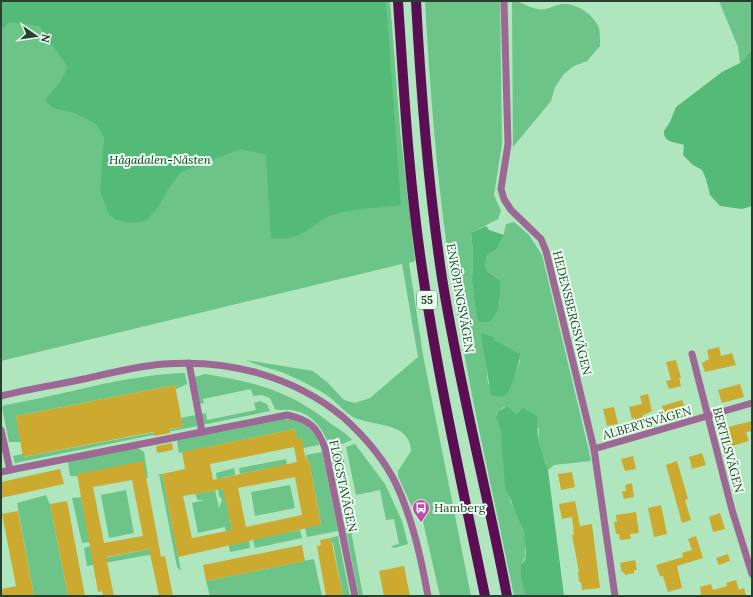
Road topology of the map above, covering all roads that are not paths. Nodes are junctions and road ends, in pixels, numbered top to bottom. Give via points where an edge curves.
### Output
1 (398, 1) edge
2 (416, 1) edge
3 (504, 1) edge
4 (692, 354) dead end
5 (189, 363) junction
6 (1, 396) edge
7 (752, 403) edge
8 (707, 417) junction
9 (1, 430) edge
10 (202, 432) junction
11 (594, 449) junction
12 (10, 470) junction
13 (1, 472) edge
14 (752, 574) edge
15 (355, 596) edge
16 (428, 596) edge
17 (485, 596) edge
18 (507, 596) edge
19 (615, 596) edge

1 - 17 main road, 55 via 412,195 423,276
2 - 18 main road, ENKÖPINGSVÄGEN / 55 via 431,200 442,279 468,420
3 - 11 street, HEDENSBERGSVÄGEN via 508,144 501,189 511,210 541,238 546,251
4 - 8 street, BERTILSVÄGEN
5 - 6 street, FLOGSTAVÄGEN via 140,367
5 - 10 street
5 - 16 street, FLOGSTAVÄGEN via 230,366 282,380 323,402 348,422 376,452 396,485 419,548
7 - 8 street, ALBERTSVÄGEN
8 - 11 street, ALBERTSVÄGEN
8 - 14 street, BERTILSVÄGEN
9 - 12 street
10 - 12 street, FLOGSTAVÄGEN
10 - 15 street, FLOGSTAVÄGEN via 288,415 312,424 320,433 325,448
11 - 19 street, HEDENSBERGSVÄGEN
12 - 13 street, FLOGSTAVÄGEN

